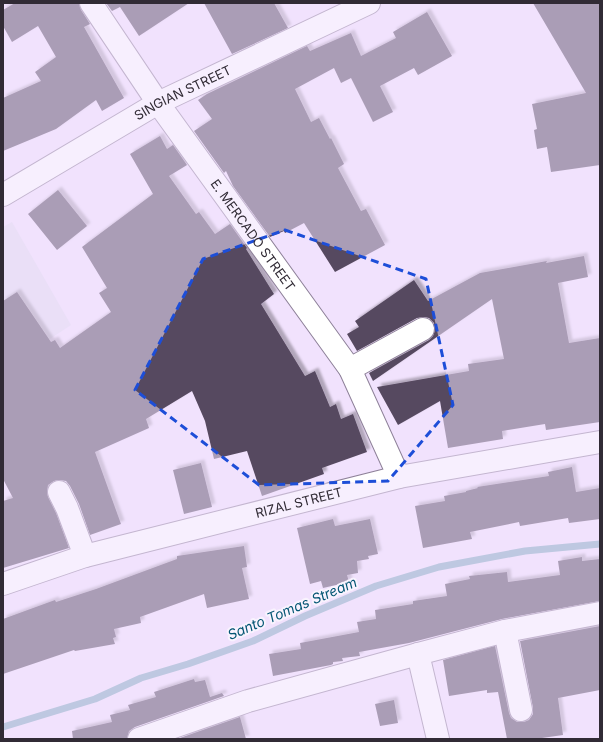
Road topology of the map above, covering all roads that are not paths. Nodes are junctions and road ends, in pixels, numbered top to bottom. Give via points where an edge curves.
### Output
1 (91, 3) edge
2 (368, 3) edge
3 (158, 103) junction
4 (3, 195) edge
5 (423, 329) dead end
6 (350, 369) junction
7 (600, 442) edge
8 (399, 477) junction
9 (59, 492) dead end
10 (85, 556) junction
11 (3, 584) edge
12 (600, 613) edge
13 (505, 631) junction
14 (418, 654) junction
15 (520, 710) dead end
16 (139, 739) edge
17 (438, 739) edge

1 - 3 street, E. MERCADO STREET
2 - 3 street, SINGIAN STREET
3 - 4 street, SINGIAN STREET
3 - 6 street, E. MERCADO STREET
5 - 6 street
6 - 8 street, E. MERCADO STREET
7 - 8 street, RIZAL STREET
8 - 10 street, RIZAL STREET
9 - 10 street
10 - 11 street, RIZAL STREET
12 - 13 street
13 - 14 street
13 - 15 street
14 - 16 street via 248,701
14 - 17 street

